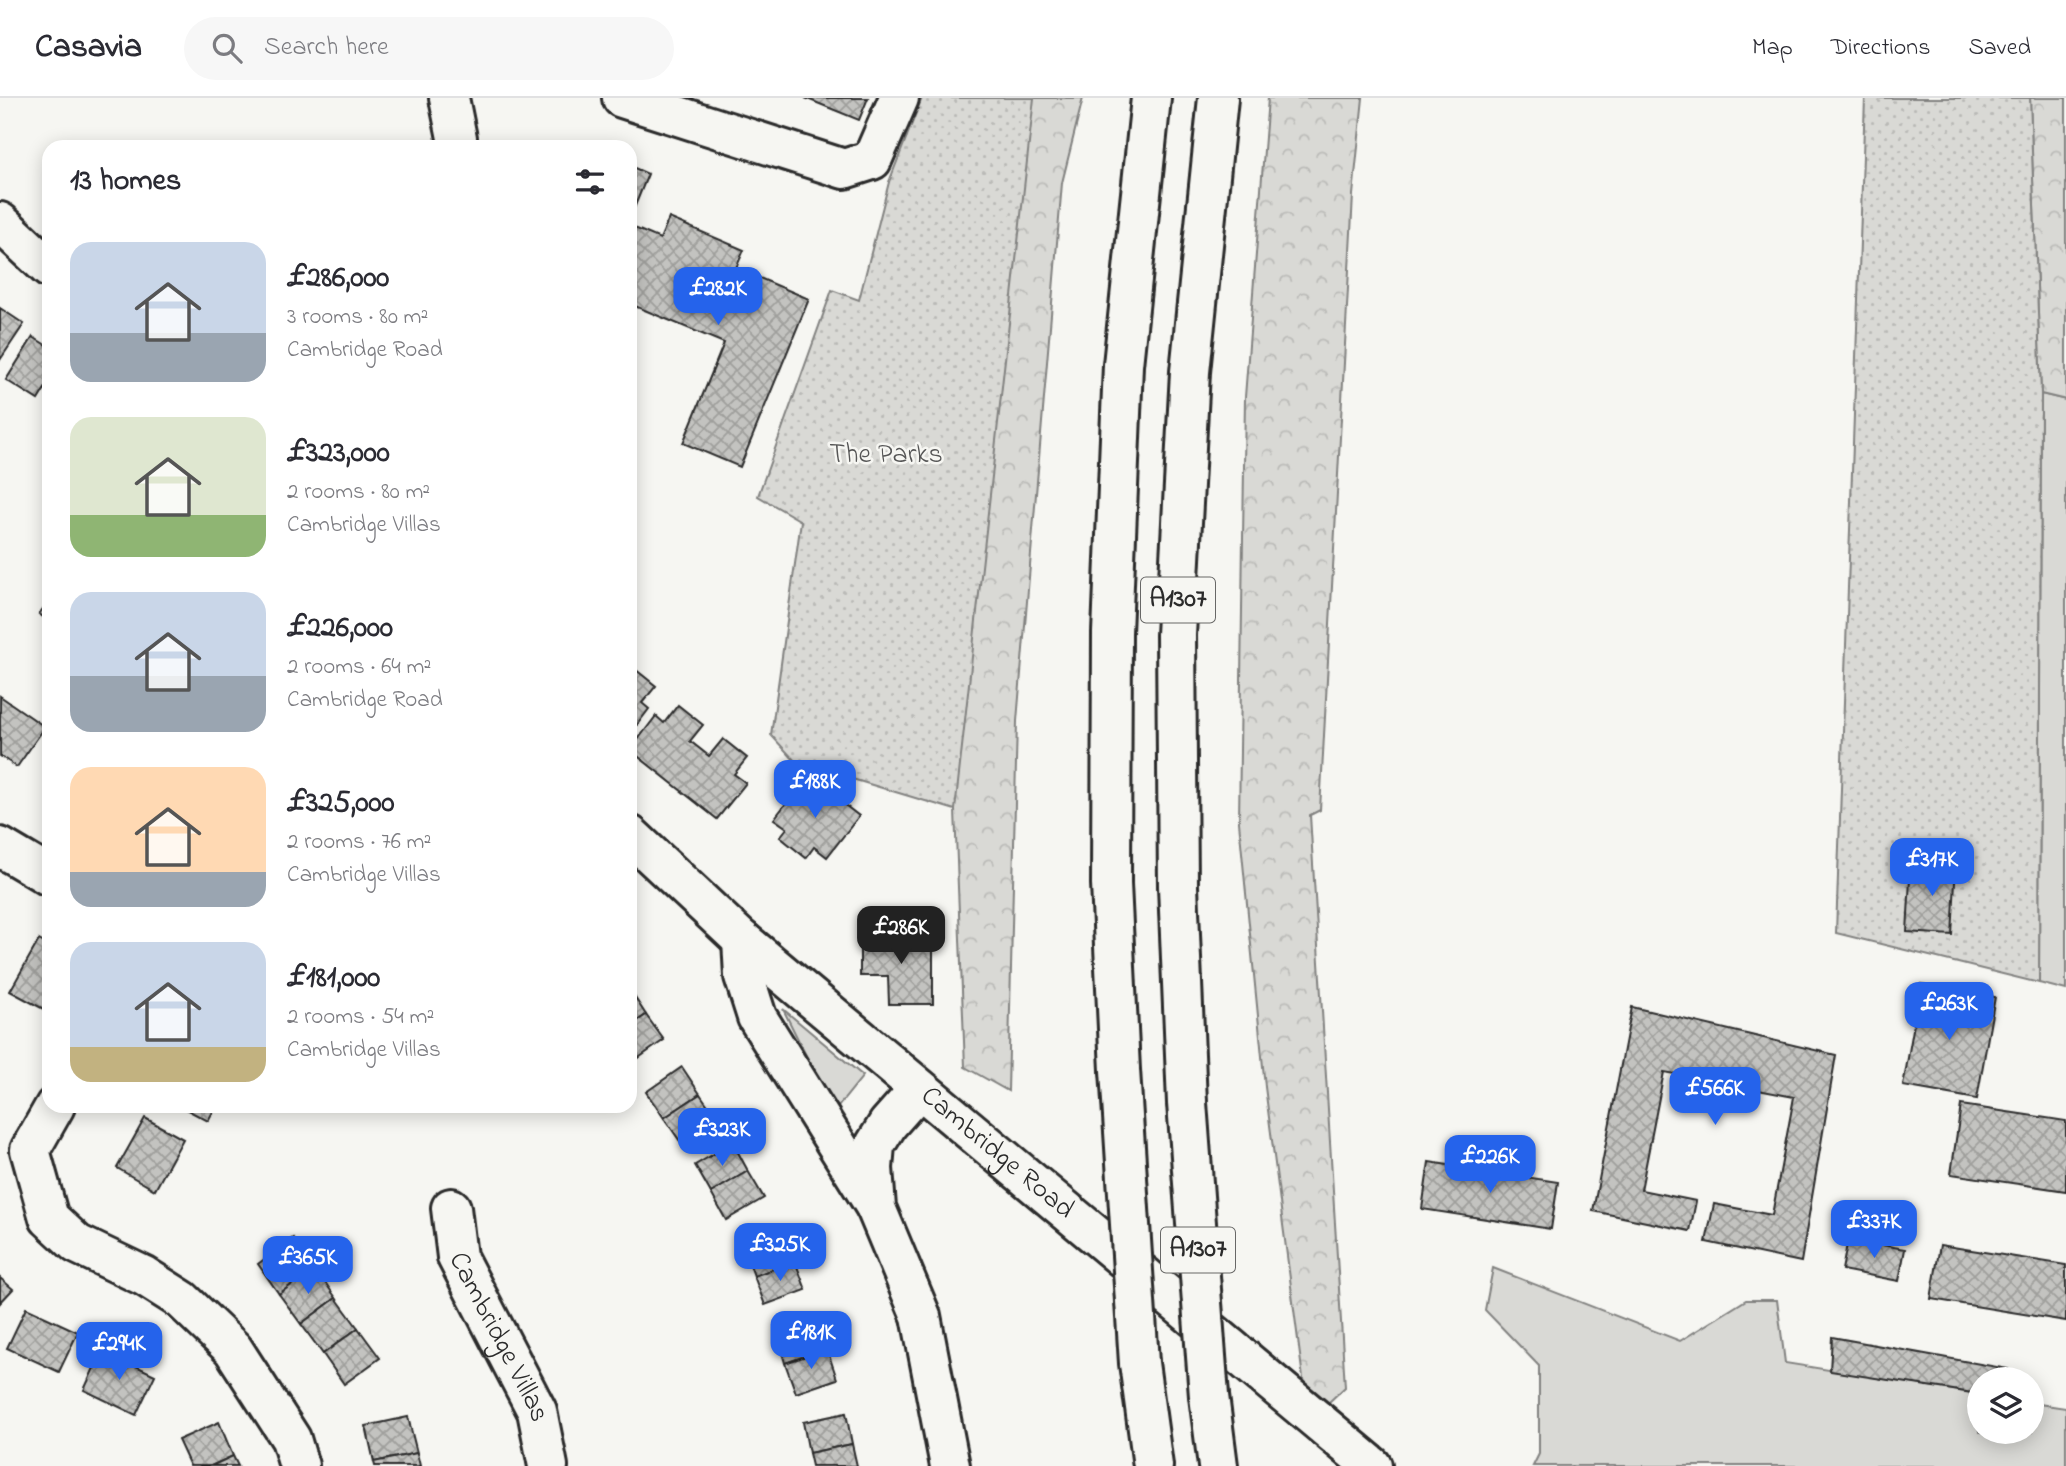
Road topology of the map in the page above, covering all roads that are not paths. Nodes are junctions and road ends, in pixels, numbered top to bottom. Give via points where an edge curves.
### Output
1 (449, 98) edge
2 (622, 98) edge
3 (899, 98) edge
4 (1150, 98) edge
5 (1217, 98) edge
6 (457, 138) dead end
7 (0, 222) edge
8 (42, 261) edge
9 (637, 842) edge
10 (0, 847) edge
11 (42, 872) edge
12 (742, 940) junction
13 (919, 1089) junction
14 (51, 1113) edge
15 (451, 1208) dead end
16 (876, 1208) junction
17 (1139, 1363) junction
18 (299, 1466) edge
19 (548, 1466) edge
20 (950, 1466) edge
21 (1135, 1466) edge
22 (1153, 1466) edge
23 (1218, 1466) edge
24 (1372, 1466) edge

1 - 6 main road
2 - 3 main road via 844,169 872,160
4 - 17 main road, A1307, bridge via 1123,365 1112,633 1111,884
5 - 23 main road, A1307, bridge via 1190,372 1176,635 1178,886 1187,1103
7 - 8 main road
9 - 12 main road, Cambridge Road
10 - 11 main road
12 - 13 main road, Cambridge Road
12 - 16 main road via 744,976 757,1017
13 - 16 main road via 875,1145
13 - 24 main road, Cambridge Road
14 - 18 main road via 30,1150 49,1218 77,1244 182,1300 233,1349 291,1439
15 - 19 main road, Cambridge Villas via 457,1257 537,1411
16 - 20 main road via 921,1316
17 - 21 main road
17 - 22 main road, A1307

